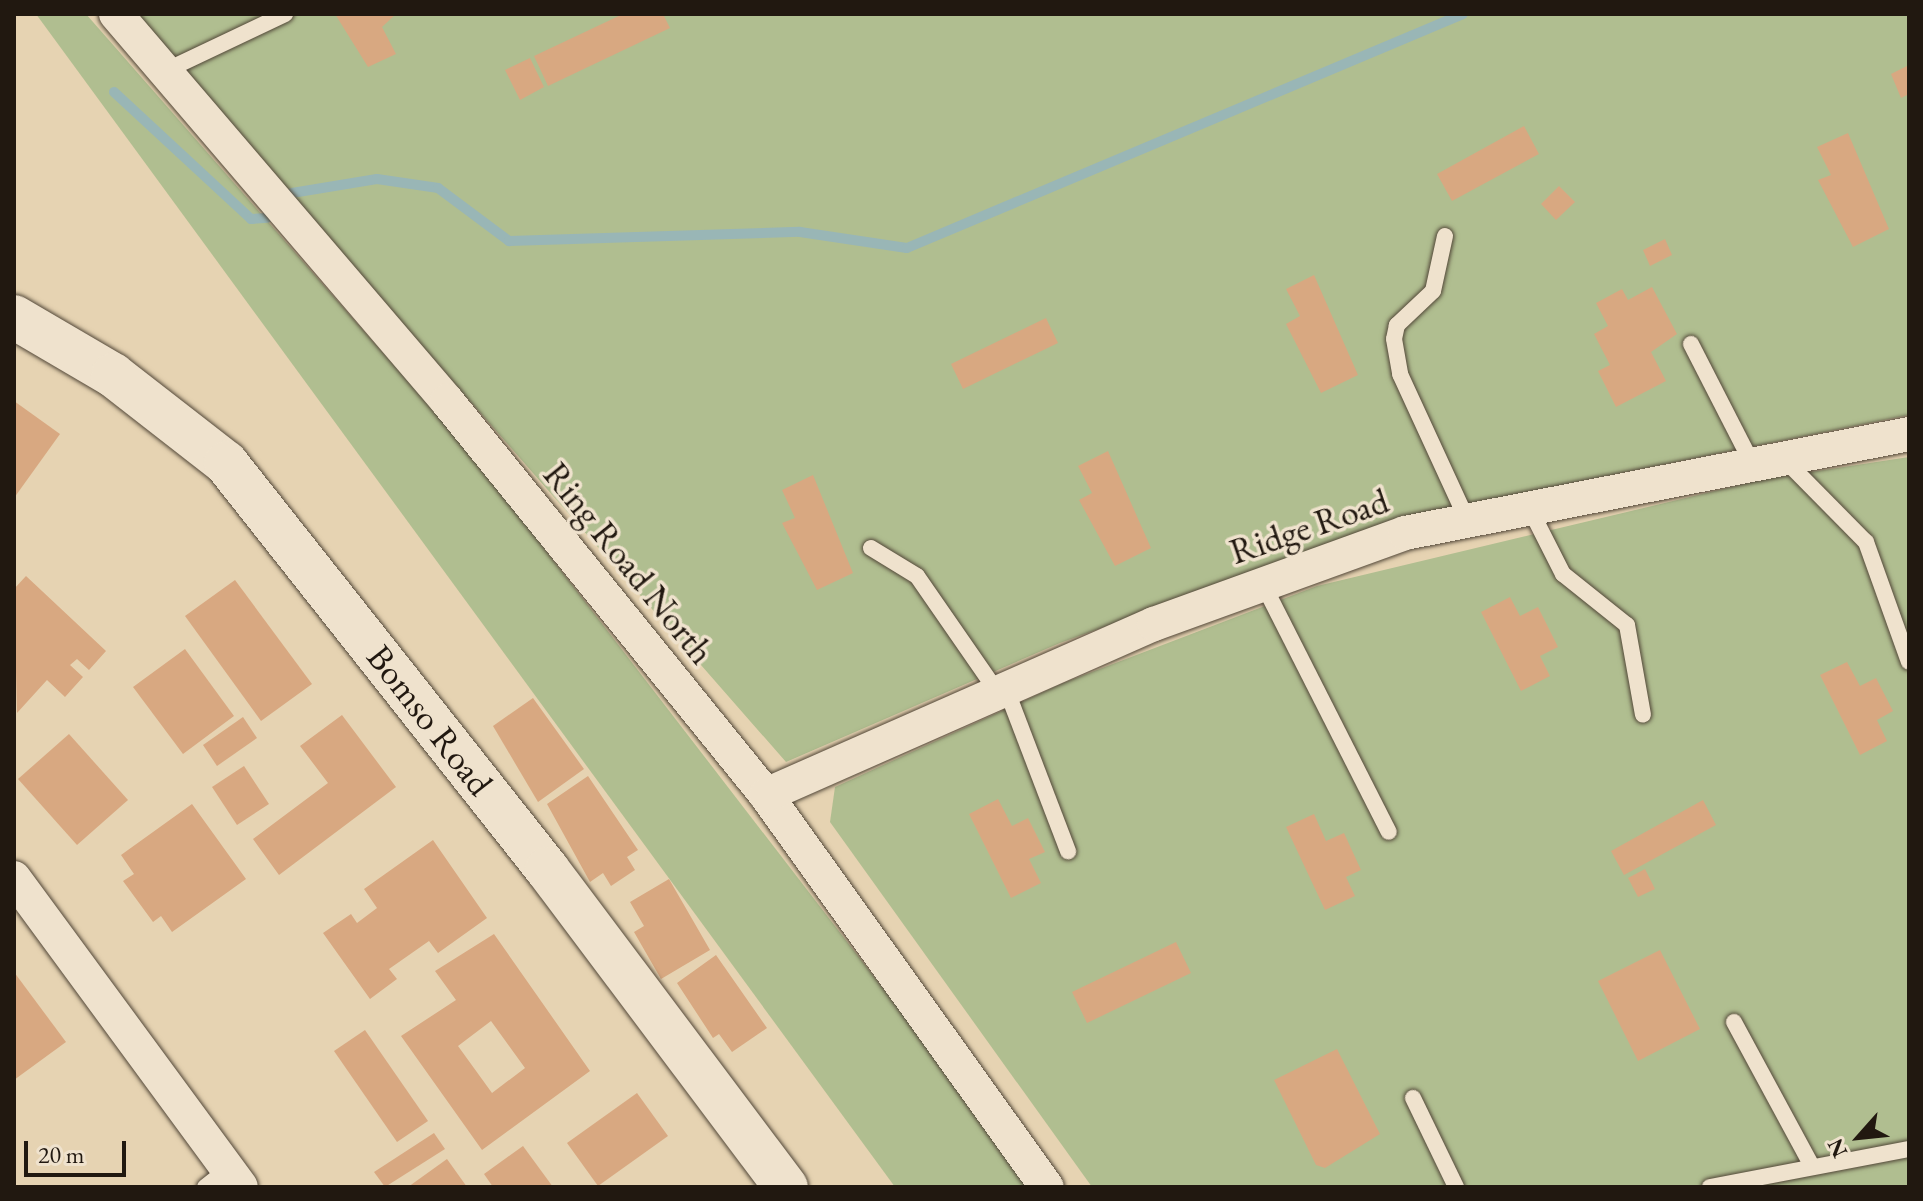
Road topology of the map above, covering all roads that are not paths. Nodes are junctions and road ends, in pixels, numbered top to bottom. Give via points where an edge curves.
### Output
1 (116, 14) edge
2 (285, 14) edge
3 (165, 71) junction
4 (1445, 236) dead end
5 (14, 317) edge
6 (1691, 344) dead end
7 (1909, 434) edge
8 (1770, 464) junction
9 (1531, 511) junction
10 (1468, 522) junction
11 (871, 548) dead end
12 (1262, 582) junction
13 (1909, 662) edge
14 (1000, 688) junction
15 (1643, 715) dead end
16 (766, 795) junction
17 (1389, 832) dead end
18 (1068, 851) dead end
19 (14, 878) edge
20 (1734, 1022) dead end
21 (1413, 1098) dead end
22 (1909, 1149) edge
23 (1812, 1166) junction
24 (224, 1181) edge
25 (1752, 1182) edge
26 (786, 1187) edge
27 (1047, 1187) edge
28 (1456, 1187) edge
29 (1710, 1187) edge

1 - 3 street, Ring Road North
2 - 3 lane
3 - 16 street, Ring Road North via 447,401
4 - 10 lane via 1433,291 1397,325 1394,339 1400,374
5 - 26 street, Bomso Road via 113,375 226,463 547,869
6 - 8 lane
7 - 8 street, Ridge Road
8 - 9 street, Ridge Road
8 - 13 lane via 1866,542
9 - 10 street, Ridge Road
9 - 15 lane via 1563,574 1627,625
10 - 12 street, Ridge Road via 1405,533
11 - 14 lane via 917,576
12 - 14 street, Ridge Road
12 - 17 lane
14 - 16 street, Ridge Road
14 - 18 lane
16 - 27 street, Ring Road North
19 - 24 street
20 - 23 lane
21 - 28 lane
22 - 23 lane
23 - 25 lane
25 - 29 lane

